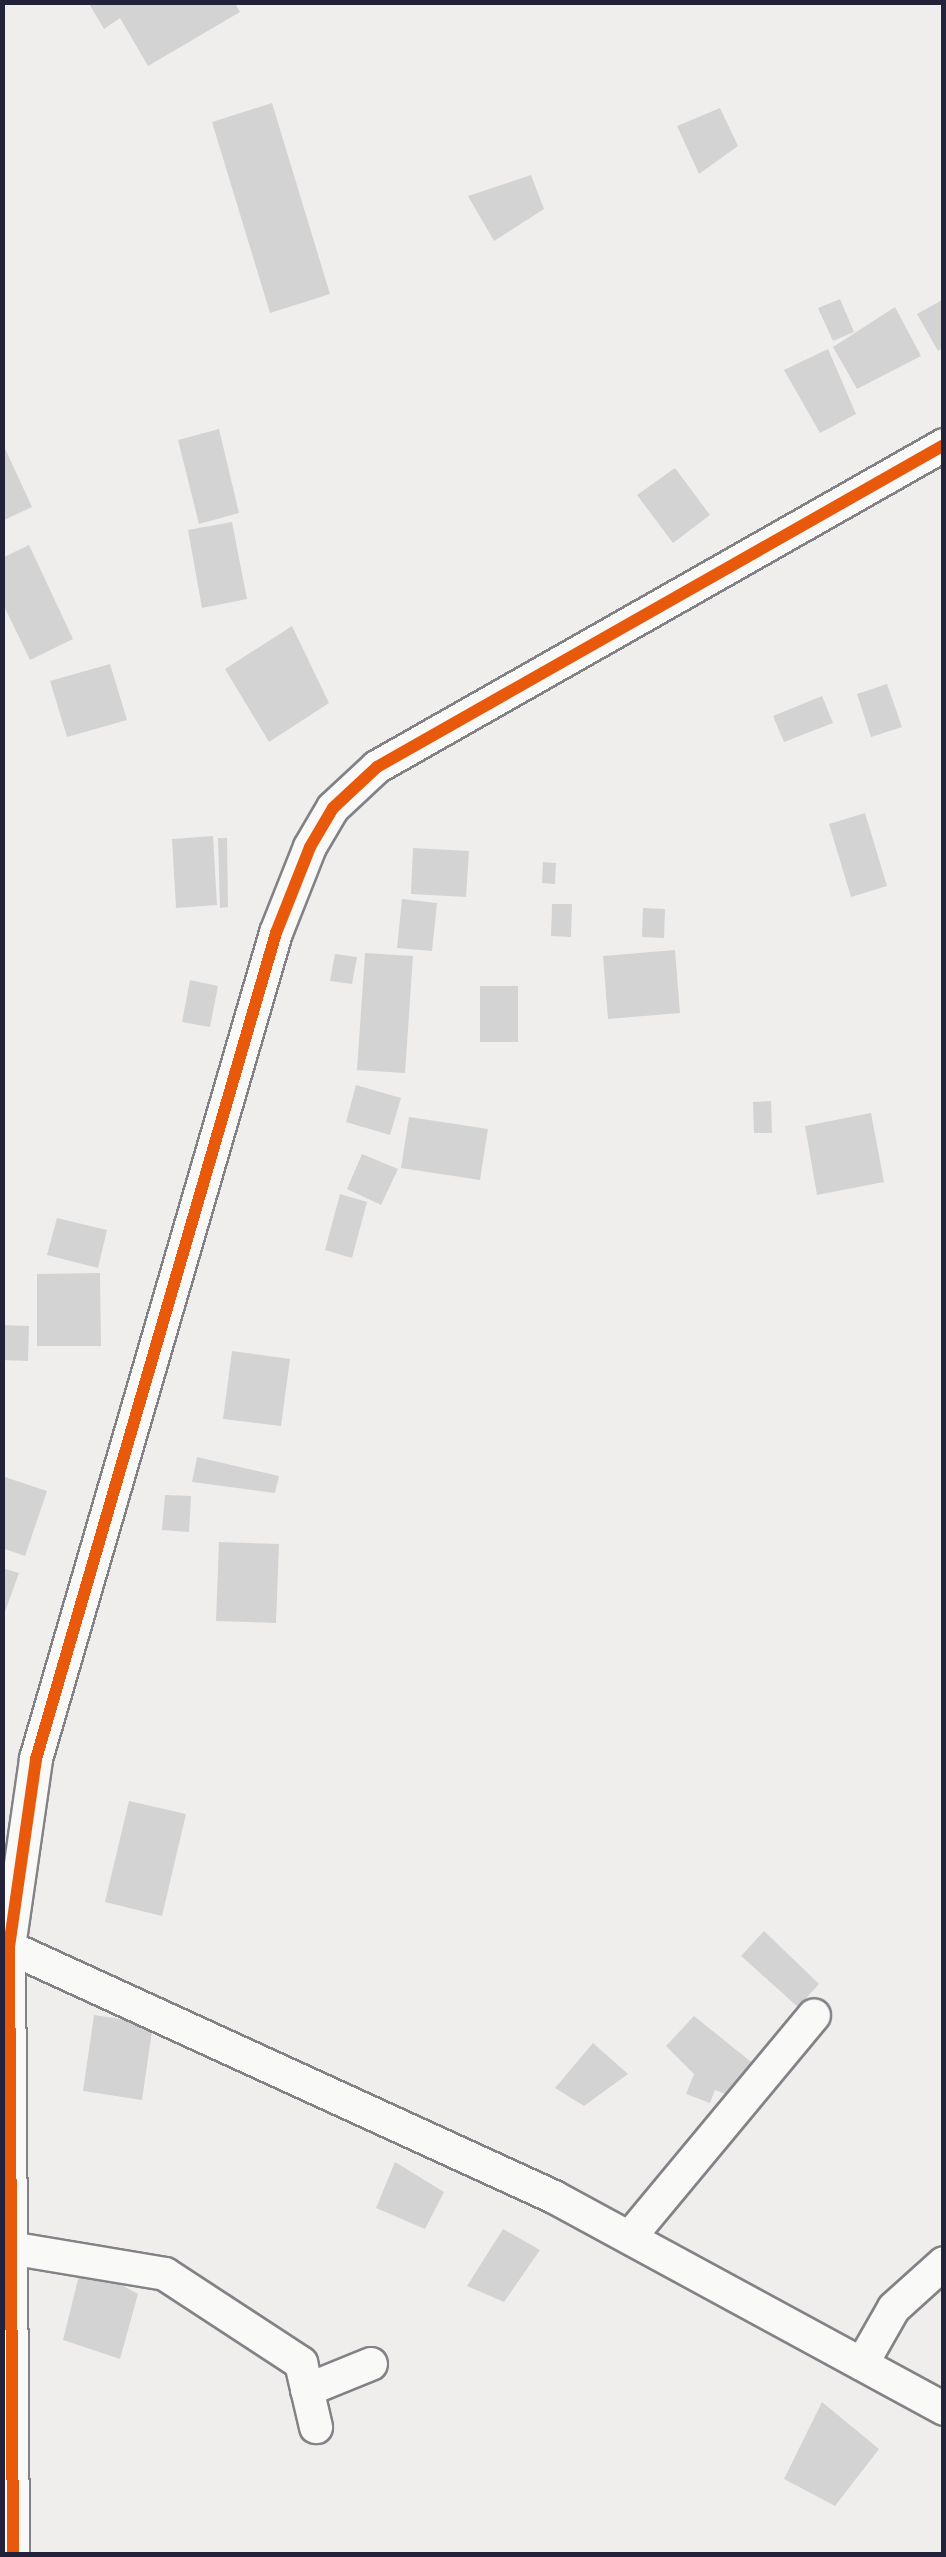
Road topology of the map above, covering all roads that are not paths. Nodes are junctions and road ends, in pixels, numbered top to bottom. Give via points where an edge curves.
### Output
1 (944, 444) edge
2 (6, 1946) edge
3 (814, 2015) dead end
4 (630, 2237) junction
5 (10, 2248) junction
6 (944, 2264) edge
7 (370, 2364) dead end
8 (862, 2364) junction
9 (308, 2390) junction
10 (944, 2409) edge
11 (316, 2427) dead end
12 (14, 2554) edge

1 - 2 street via 376,768 334,808 276,932 36,1759
2 - 4 street
2 - 5 street
3 - 4 street
4 - 8 street
5 - 9 street via 165,2274 302,2363
5 - 12 street
6 - 8 street via 894,2308
7 - 9 street
8 - 10 street
9 - 11 street

